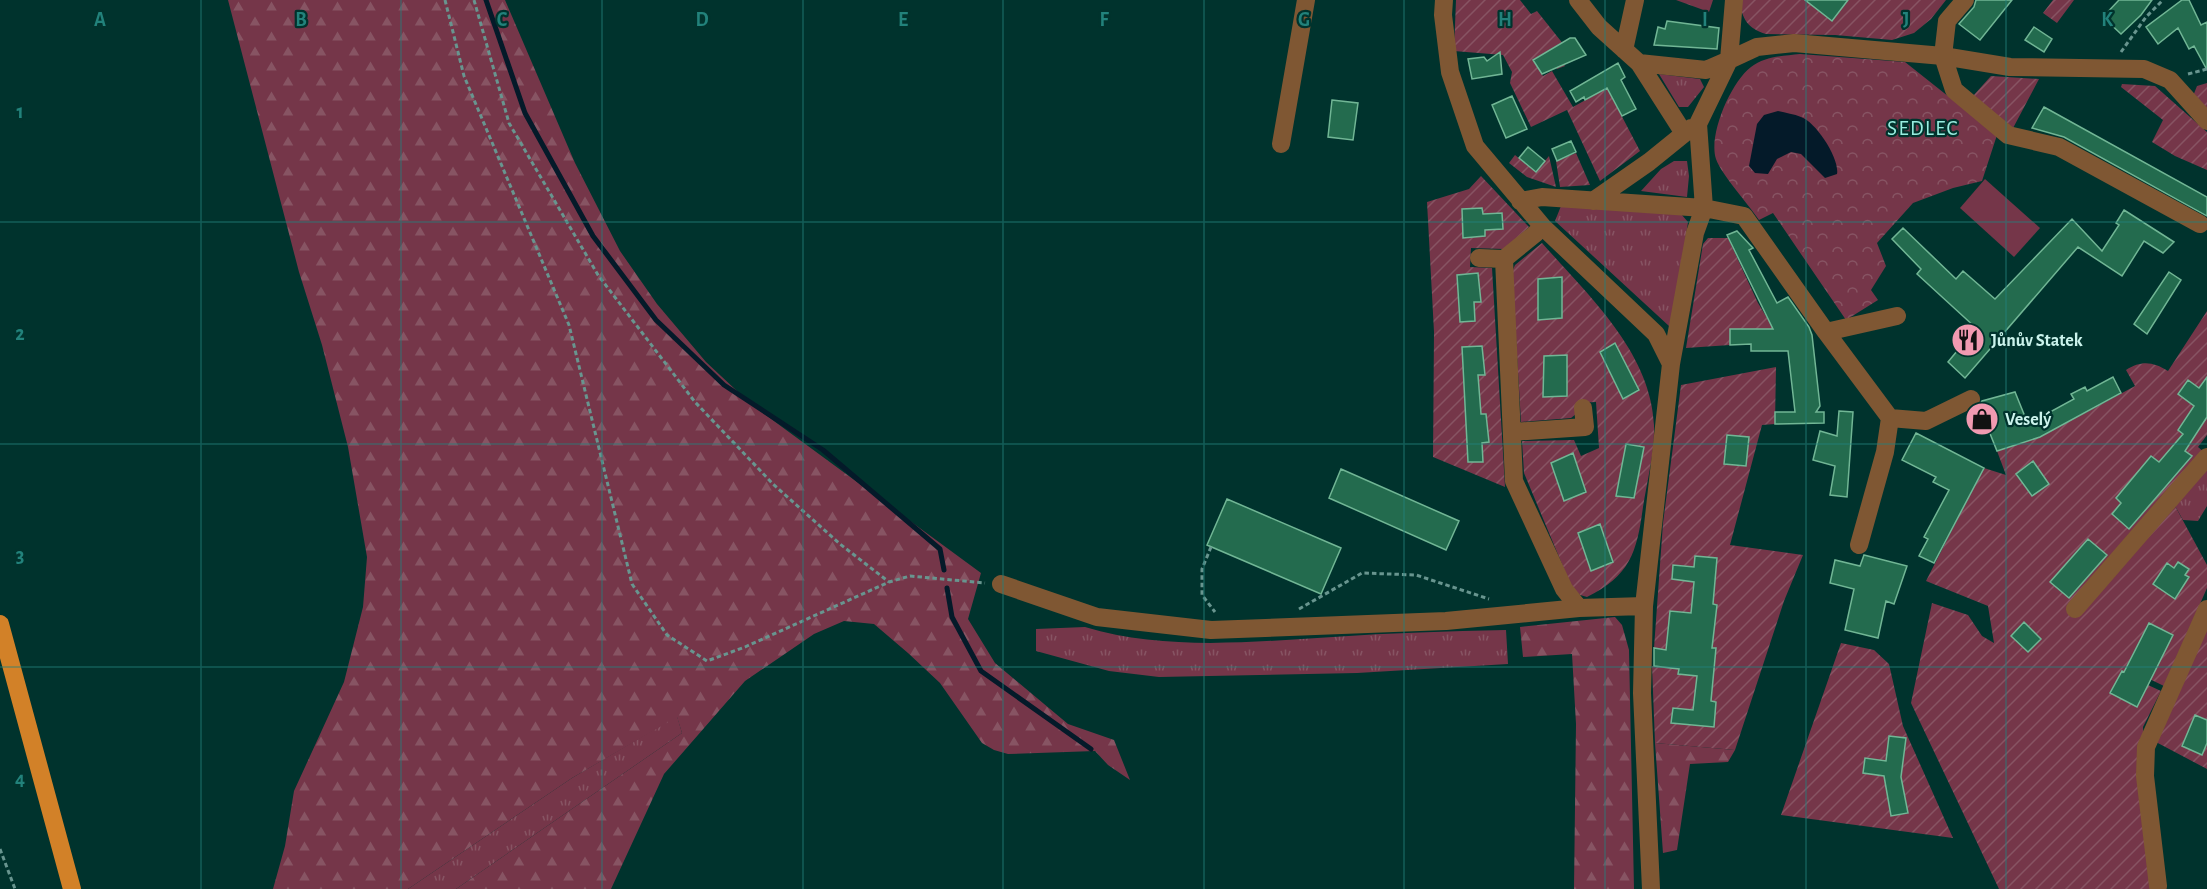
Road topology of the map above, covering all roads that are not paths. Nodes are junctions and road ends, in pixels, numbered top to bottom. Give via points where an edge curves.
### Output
1 (1306, 0) edge
2 (1444, 0) edge
3 (1578, 0) edge
4 (1635, 0) edge
5 (1734, 0) edge
6 (1965, 0) edge
7 (1624, 50) junction
8 (1942, 56) junction
9 (1729, 60) junction
10 (1640, 63) junction
11 (2207, 121) edge
12 (1690, 128) junction
13 (1281, 144) dead end
14 (1520, 201) junction
15 (1593, 201) junction
16 (1704, 208) junction
17 (2200, 224) dead end
18 (1536, 233) dead end
19 (1479, 258) dead end
20 (1504, 259) junction
21 (1897, 316) dead end
22 (1826, 332) junction
23 (1671, 364) junction
24 (1971, 399) dead end
25 (1583, 408) dead end
26 (1890, 418) junction
27 (1512, 432) junction
28 (2207, 457) edge
29 (1859, 545) dead end
30 (1001, 584) road end
31 (1644, 606) junction
32 (1579, 608) junction
33 (2075, 609) dead end
34 (2207, 609) edge
35 (0, 624) edge
36 (2158, 886) dead end
37 (72, 889) edge
38 (1651, 889) edge

1 - 13 street
2 - 14 street via 1450,72 1475,146
3 - 7 street
4 - 7 street
5 - 9 street
6 - 8 street via 1947,21
7 - 10 street
8 - 9 street via 1794,43 1756,47
8 - 11 street via 2010,67 2144,69 2170,80
8 - 17 street via 1954,90 2008,135 2059,147
9 - 10 street via 1706,70
9 - 12 street
10 - 12 street
12 - 15 street
12 - 16 street
14 - 15 street via 1542,197
14 - 23 street via 1656,334
15 - 16 street
16 - 22 street via 1744,216
16 - 23 street via 1695,233
18 - 20 street
19 - 20 street
20 - 27 street
21 - 22 street
22 - 26 street
23 - 31 street
24 - 26 street via 1926,421
25 - 27 street via 1586,435
26 - 29 street via 1885,452
27 - 32 street via 1514,481 1564,589
28 - 33 street
30 - 32 street via 1097,617 1211,630 1446,621
31 - 32 street
31 - 38 street via 1642,693
34 - 36 street via 2146,747 2145,776
35 - 37 main road

